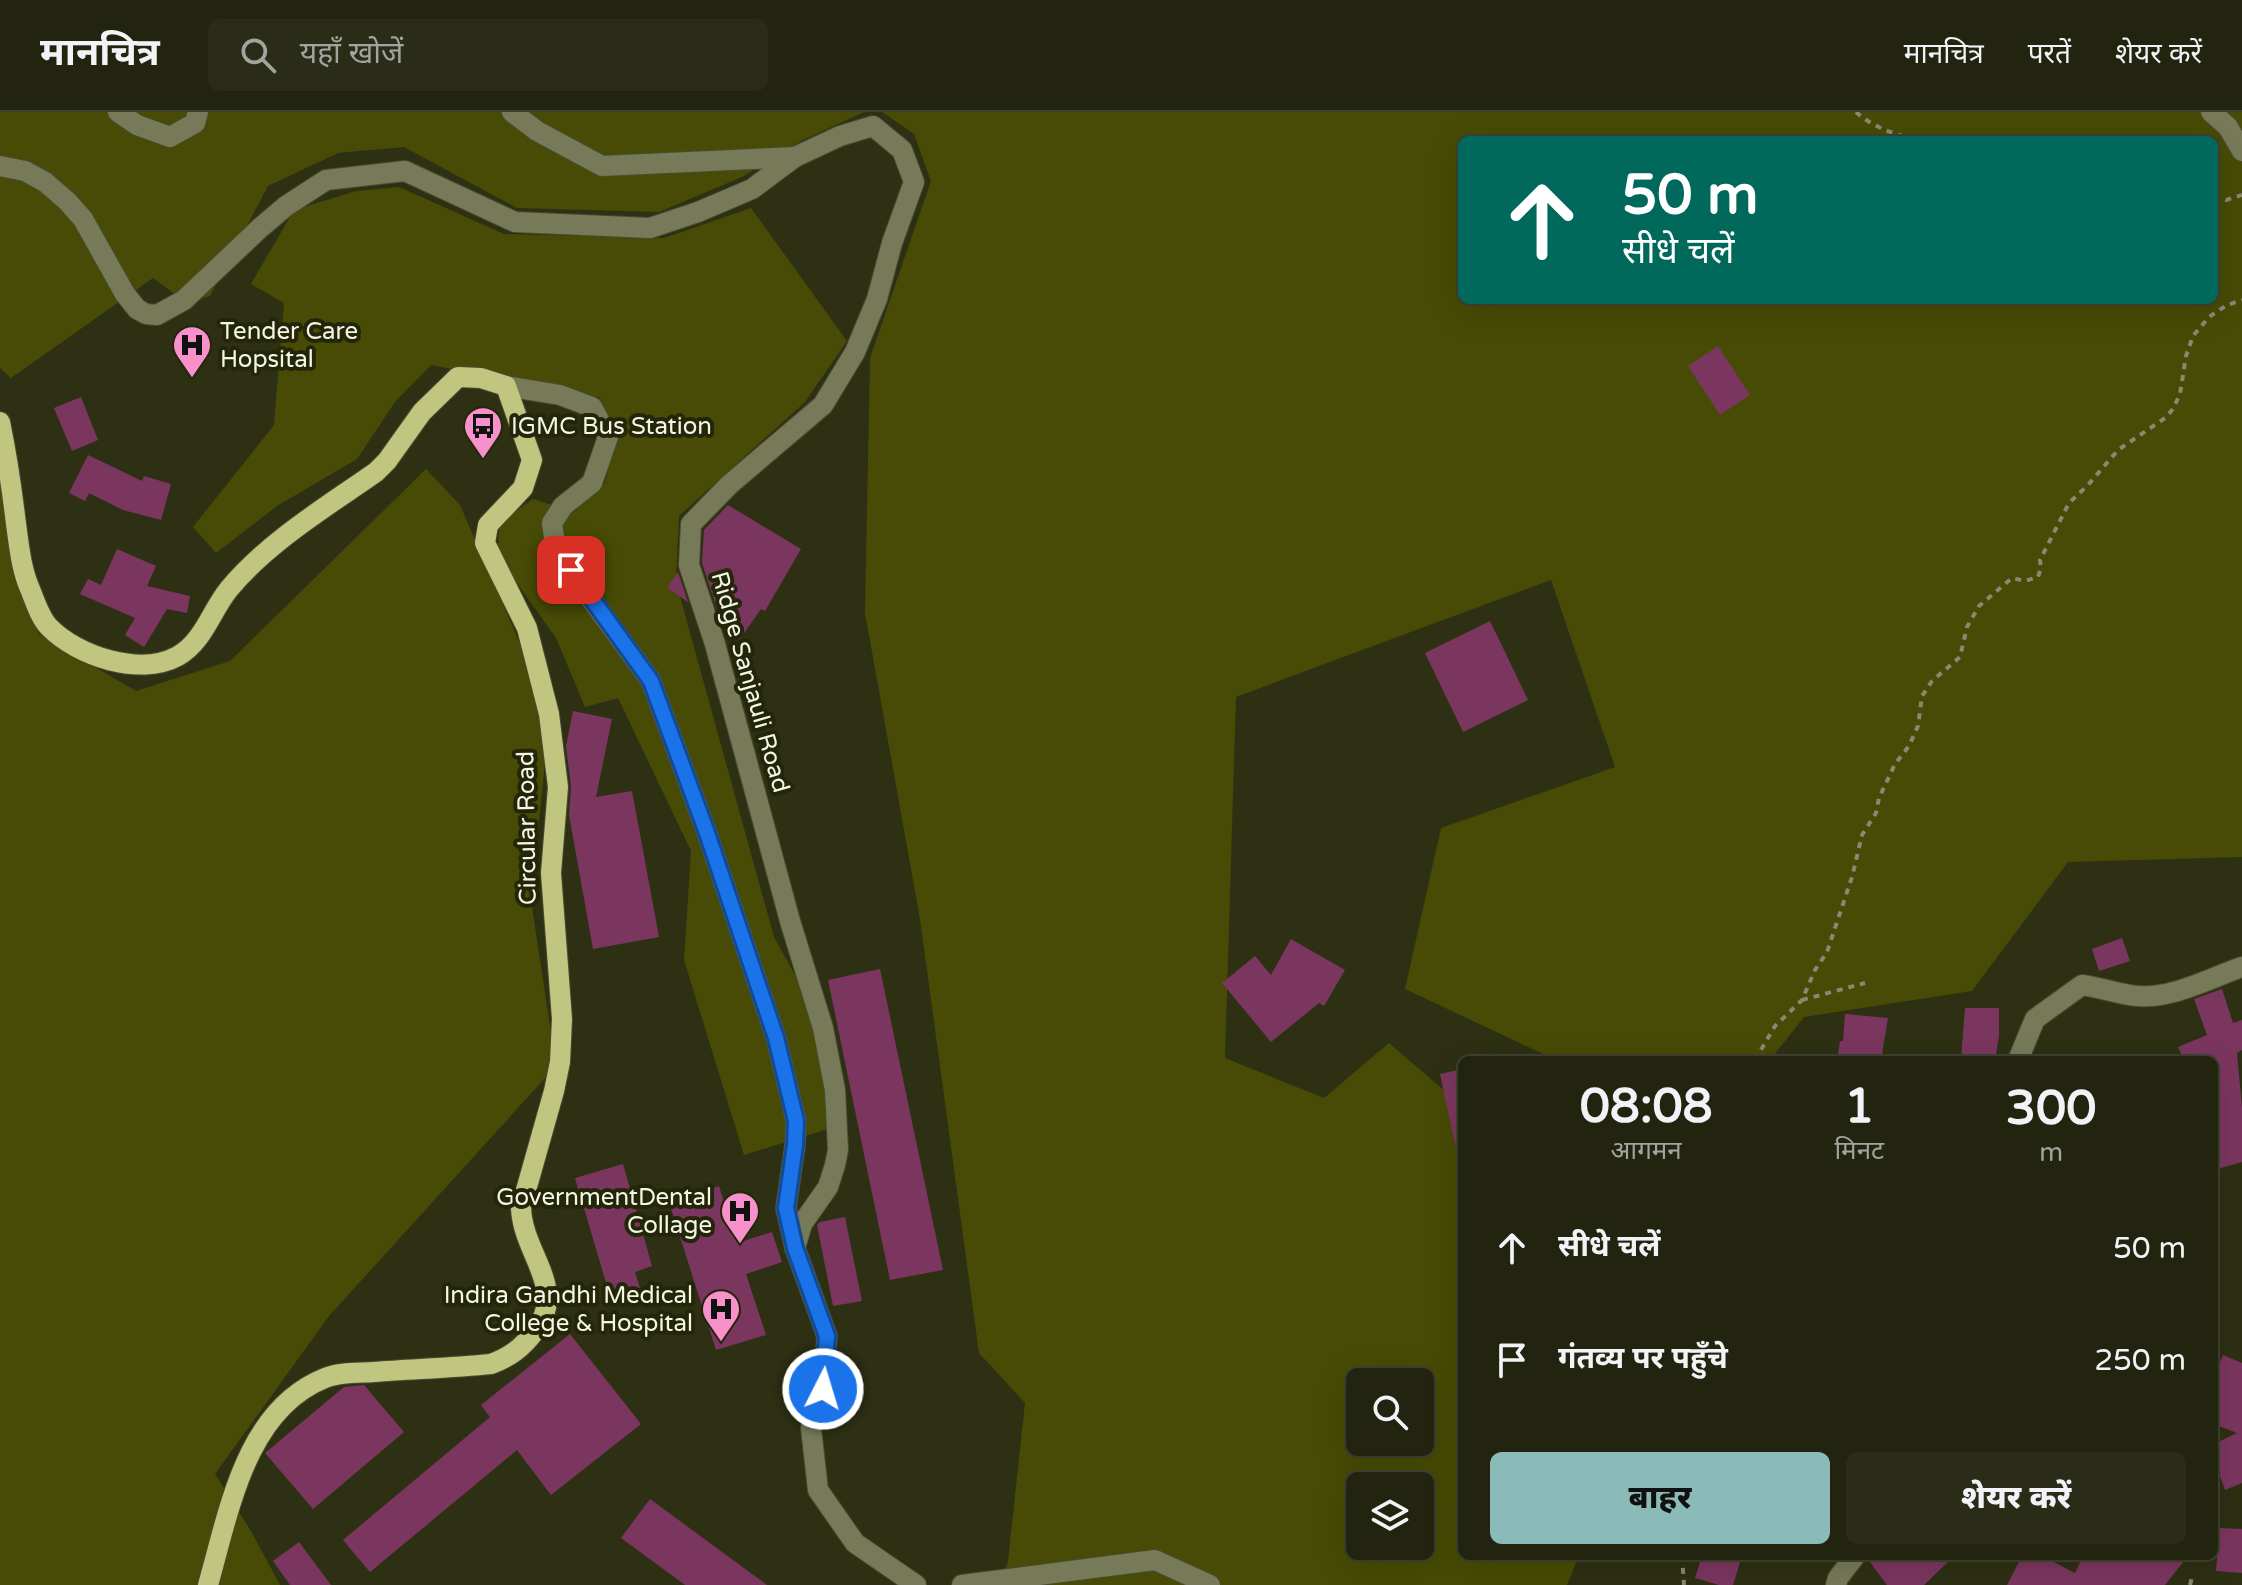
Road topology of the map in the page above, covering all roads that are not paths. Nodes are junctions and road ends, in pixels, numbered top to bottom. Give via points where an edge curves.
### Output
1 (118, 112) edge
2 (198, 112) edge
3 (512, 112) edge
4 (2211, 112) edge
5 (2242, 151) edge
6 (795, 157) junction
7 (0, 166) edge
8 (506, 386) junction
9 (0, 422) edge
10 (2242, 967) edge
11 (2020, 1056) edge
12 (795, 1248) junction
13 (1852, 1560) edge
14 (208, 1585) edge
15 (916, 1585) edge
16 (962, 1585) edge
17 (1210, 1585) edge
18 (1836, 1585) edge

1 - 2 street via 170,137 195,123
3 - 6 street via 602,166
4 - 5 street
6 - 7 street, Ridge Sanjauli Road via 752,189 650,228 515,222 405,171 326,180 277,214 184,300 157,315 137,309 125,294 83,219 67,201 25,171
6 - 12 street, Ridge Sanjauli Road via 873,126 902,150 914,182 861,339 823,405 691,524 689,565 823,1028 835,1090 835,1165 828,1187 802,1224
8 - 9 main road via 458,377 422,412 376,472 270,549 228,590 195,642 177,657 157,663 95,656 47,626 25,574
8 - 12 street via 560,395 592,407 608,437 592,483 563,506 552,523 556,551 651,681 707,833 793,1102 795,1145 786,1208
8 - 14 main road, Circular Road via 532,460 523,488 488,525 485,543 527,628 549,714 558,787 551,873 562,1019 560,1062 521,1208 549,1305 527,1342 511,1357 491,1364 326,1377 296,1395 270,1420 240,1476
10 - 11 street via 2162,995 2137,996 2082,985 2035,1019
12 - 15 street via 827,1336 823,1389 811,1428 818,1490 855,1543
13 - 18 street
16 - 17 street via 1155,1560

